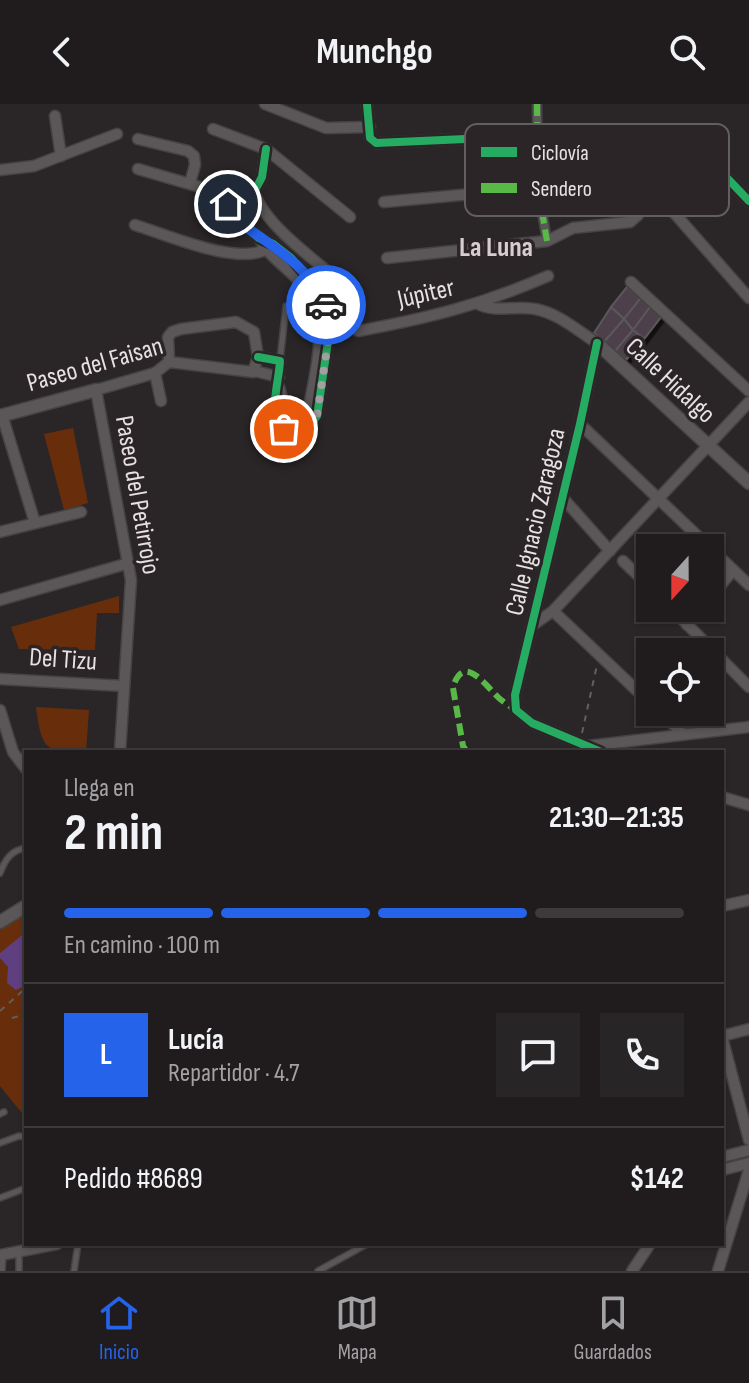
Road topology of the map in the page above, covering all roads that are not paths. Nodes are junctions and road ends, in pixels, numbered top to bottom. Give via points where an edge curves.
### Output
1 (265, 104) edge
2 (367, 104) edge
3 (537, 104) edge
4 (55, 116) dead end
5 (536, 124) edge
6 (370, 127) junction
7 (213, 129) dead end
8 (117, 134) dead end
9 (465, 138) edge
10 (138, 139) dead end
11 (266, 149) junction
12 (61, 156) junction
13 (138, 169) dead end
14 (0, 170) edge
15 (729, 180) edge
16 (190, 183) junction
17 (254, 192) junction
18 (465, 195) edge
19 (231, 196) junction
20 (749, 201) edge
21 (384, 202) dead end
22 (543, 216) edge
23 (637, 216) edge
24 (675, 216) edge
25 (350, 217) dead end
26 (135, 225) dead end
27 (547, 241) junction
28 (269, 247) junction
29 (387, 258) dead end
30 (548, 276) dead end
31 (631, 282) dead end
32 (345, 286) dead end
33 (749, 298) edge
34 (478, 304) junction
35 (286, 306) dead end
36 (358, 331) dead end
37 (597, 343) junction
38 (258, 357) junction
39 (280, 361) junction
40 (169, 362) junction
41 (252, 372) junction
42 (155, 373) junction
43 (279, 382) junction
44 (96, 390) junction
45 (749, 391) edge
46 (161, 401) dead end
47 (749, 402) edge
48 (1, 416) edge
49 (580, 424) junction
50 (708, 446) junction
51 (749, 483) edge
52 (562, 497) junction
53 (658, 498) junction
54 (81, 512) dead end
55 (35, 523) junction
56 (0, 532) edge
57 (610, 551) junction
58 (623, 561) dead end
59 (129, 563) junction
60 (733, 570) junction
61 (636, 574) edge
62 (724, 581) edge
63 (749, 585) edge
64 (0, 600) edge
65 (553, 611) junction
66 (684, 622) edge
67 (690, 622) edge
68 (533, 625) junction
69 (687, 625) junction
70 (0, 679) edge
71 (124, 686) junction
72 (749, 687) edge
73 (636, 690) edge
74 (0, 710) edge
75 (675, 726) edge
76 (746, 729) edge
77 (683, 734) junction
78 (582, 746) junction
79 (120, 750) edge
80 (595, 750) edge
81 (24, 766) edge
82 (724, 798) edge
83 (749, 805) edge
84 (24, 849) edge
85 (0, 873) edge
86 (749, 900) edge
87 (724, 906) edge
88 (24, 907) edge
89 (0, 922) edge
90 (749, 1029) edge
91 (724, 1035) edge
92 (724, 1044) edge
93 (24, 1137) edge
94 (749, 1140) edge
95 (0, 1143) edge
96 (749, 1150) edge
97 (724, 1156) edge
98 (749, 1163) edge
99 (724, 1169) edge
100 (749, 1170) edge
101 (24, 1189) edge
102 (0, 1198) edge
103 (727, 1224) edge
104 (44, 1246) edge
105 (78, 1246) edge
106 (363, 1246) edge
107 (649, 1246) edge
108 (723, 1246) edge
109 (19, 1250) junction
110 (1, 1254) edge
111 (2, 1271) edge
112 (19, 1271) edge
113 (74, 1271) edge
114 (318, 1271) edge
115 (632, 1271) edge
116 (718, 1271) edge

1 - 6 street via 326,128
2 - 6 street
3 - 5 street
4 - 12 street
6 - 9 street via 372,141
7 - 11 street
8 - 12 street
10 - 16 street via 194,156
11 - 17 street
11 - 25 street
12 - 14 street via 23,169
13 - 16 street
15 - 20 street
16 - 19 street
17 - 19 street
17 - 32 street via 271,220
18 - 21 street
19 - 28 street via 230,215
22 - 27 street
23 - 27 street via 630,222 573,228
24 - 33 street
26 - 28 street via 231,254
27 - 29 street
28 - 43 street via 311,295 318,311 321,328 308,413 301,423 288,420
30 - 34 street, Júpiter
31 - 45 street
34 - 36 street, Júpiter
34 - 37 street via 543,311
35 - 39 lane
37 - 49 street, Calle Ignacio Zaragoza
37 - 50 street, Calle Hidalgo
38 - 39 street
38 - 40 street via 254,332 224,322 172,332
38 - 41 street
39 - 43 street
40 - 41 street, Paseo del Faisan
40 - 42 street, Paseo del Faisan
41 - 43 street, Paseo del Faisan
42 - 44 street, Paseo del Faisan
42 - 46 street
44 - 48 street, Paseo del Faisan
44 - 59 street, Paseo del Petirrojo
47 - 50 street
48 - 55 street
49 - 52 street, Calle Ignacio Zaragoza
49 - 53 street
50 - 51 street, Calle Hidalgo
50 - 53 street
52 - 57 street
52 - 68 street, Calle Ignacio Zaragoza
53 - 57 street
53 - 60 street
54 - 55 street
55 - 56 street
57 - 65 street
58 - 61 street
59 - 64 street
59 - 71 street, Paseo del Petirrojo
60 - 62 street
60 - 63 street
65 - 68 street
65 - 73 street
66 - 69 street
67 - 69 street
68 - 78 street, Calle Ignacio Zaragoza via 516,710
69 - 72 street
70 - 71 street, Del Tizu
71 - 79 street, Paseo del Petirrojo
74 - 81 street via 13,752
75 - 77 street
76 - 77 street
77 - 78 street
78 - 80 street
82 - 83 street
84 - 85 lane via 10,854
86 - 87 street
88 - 89 street
90 - 91 street
92 - 94 street
93 - 95 lane
96 - 97 street
98 - 99 street
100 - 103 street
101 - 102 lane
104 - 109 street
105 - 113 lane
106 - 114 lane
107 - 115 street
108 - 116 street
109 - 110 street
109 - 112 lane
110 - 111 lane

